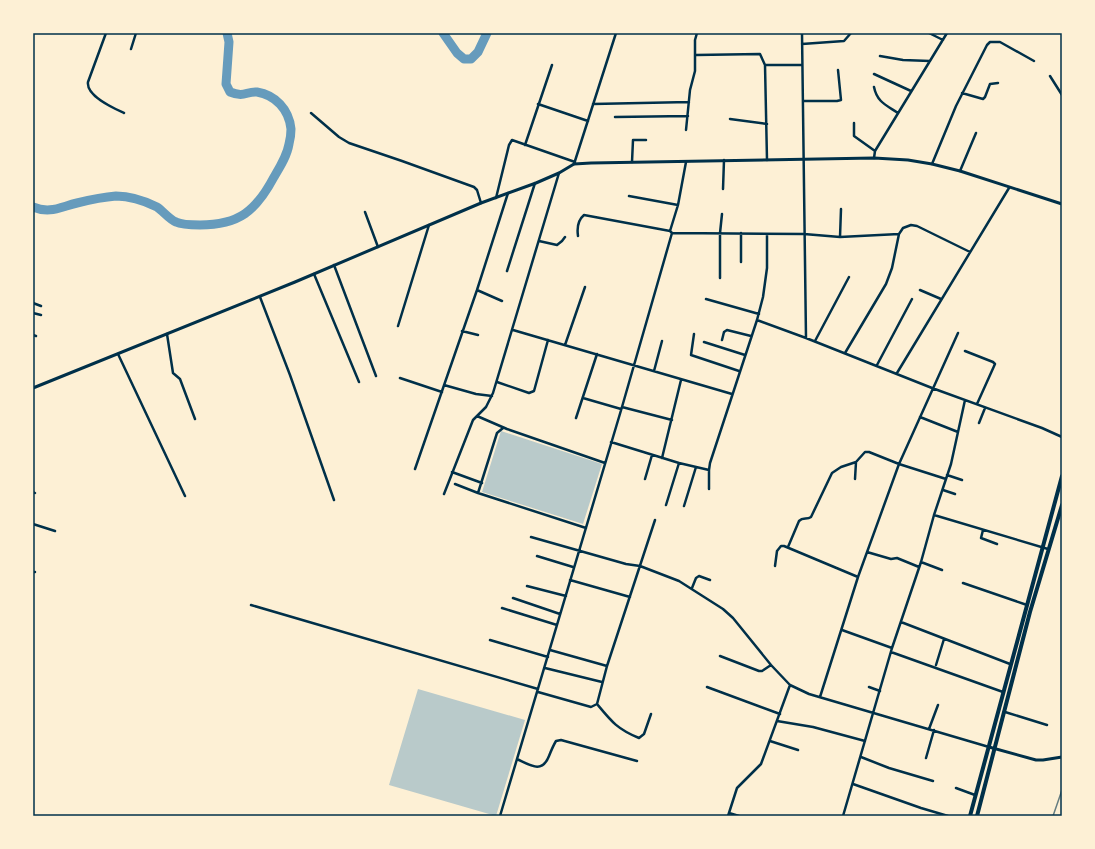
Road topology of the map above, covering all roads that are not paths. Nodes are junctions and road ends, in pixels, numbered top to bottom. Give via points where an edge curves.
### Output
1 (106, 33) edge
2 (136, 33) edge
3 (616, 33) edge
4 (697, 33) edge
5 (802, 33) edge
6 (851, 33) edge
7 (929, 33) edge
8 (947, 33) edge
9 (943, 40) junction
10 (802, 44) junction
11 (131, 49) dead end
12 (696, 55) junction
13 (880, 56) dead end
14 (930, 61) junction
15 (1034, 62) dead end
16 (552, 65) dead end
17 (765, 65) junction
18 (802, 65) junction
19 (838, 70) dead end
20 (874, 74) dead end
21 (1050, 76) dead end
22 (998, 83) dead end
23 (874, 87) dead end
24 (911, 91) junction
25 (962, 93) junction
26 (1062, 95) edge
27 (803, 101) junction
28 (689, 102) junction
29 (538, 104) junction
30 (593, 104) junction
31 (124, 113) dead end
32 (311, 113) dead end
33 (898, 113) junction
34 (688, 116) junction
35 (615, 117) dead end
36 (730, 119) dead end
37 (588, 121) junction
38 (854, 123) dead end
39 (767, 124) junction
40 (686, 130) dead end
41 (976, 133) dead end
42 (646, 140) dead end
43 (526, 145) junction
44 (875, 151) junction
45 (874, 158) junction
46 (724, 160) junction
47 (767, 160) junction
48 (803, 160) junction
49 (632, 162) junction
50 (686, 162) junction
51 (574, 163) junction
52 (932, 164) junction
53 (960, 171) junction
54 (559, 173) junction
55 (536, 183) junction
56 (1009, 188) junction
57 (723, 189) dead end
58 (508, 193) junction
59 (629, 196) dead end
60 (496, 198) junction
61 (481, 203) junction
62 (1062, 204) edge
63 (678, 205) junction
64 (841, 209) dead end
65 (365, 212) dead end
66 (722, 214) dead end
67 (429, 225) junction
68 (671, 232) junction
69 (720, 233) junction
70 (741, 233) junction
71 (767, 234) junction
72 (804, 234) junction
73 (899, 234) junction
74 (578, 236) dead end
75 (565, 237) dead end
76 (840, 237) junction
77 (539, 241) junction
78 (378, 247) junction
79 (970, 252) junction
80 (741, 262) dead end
81 (334, 265) junction
82 (507, 271) dead end
83 (314, 274) junction
84 (849, 277) dead end
85 (720, 278) dead end
86 (585, 287) dead end
87 (477, 290) junction
88 (920, 290) dead end
89 (260, 297) junction
90 (706, 299) dead end
91 (912, 299) dead end
92 (941, 299) junction
93 (502, 301) dead end
94 (33, 304) edge
95 (41, 306) dead end
96 (33, 313) edge
97 (759, 314) junction
98 (41, 315) dead end
99 (757, 320) junction
100 (398, 326) dead end
101 (462, 330) junction
102 (512, 330) junction
103 (167, 334) junction
104 (694, 334) dead end
105 (958, 334) dead end
106 (478, 336) dead end
107 (751, 336) junction
108 (806, 338) junction
109 (548, 340) junction
110 (722, 340) dead end
111 (662, 341) dead end
112 (815, 341) junction
113 (704, 342) dead end
114 (566, 345) junction
115 (965, 351) dead end
116 (845, 353) junction
117 (118, 354) junction
118 (597, 354) junction
119 (745, 355) junction
120 (634, 365) junction
121 (876, 365) junction
122 (654, 371) junction
123 (739, 371) junction
124 (897, 373) junction
125 (376, 376) dead end
126 (400, 378) dead end
127 (681, 380) junction
128 (359, 382) dead end
129 (497, 382) junction
130 (444, 385) junction
131 (33, 388) edge
132 (932, 388) junction
133 (442, 392) junction
134 (732, 394) junction
135 (492, 396) junction
136 (583, 398) junction
137 (965, 400) junction
138 (977, 404) junction
139 (622, 408) junction
140 (985, 408) junction
141 (477, 416) junction
142 (920, 417) junction
143 (576, 418) dead end
144 (195, 419) dead end
145 (672, 420) junction
146 (979, 423) dead end
147 (503, 427) junction
148 (958, 432) junction
149 (1062, 437) edge
150 (611, 442) junction
151 (652, 455) junction
152 (662, 458) junction
153 (856, 462) junction
154 (605, 463) junction
155 (679, 463) junction
156 (898, 464) junction
157 (696, 467) junction
158 (415, 469) dead end
159 (709, 470) junction
160 (452, 472) junction
161 (947, 475) junction
162 (1062, 476) edge
163 (645, 478) dead end
164 (855, 479) dead end
165 (946, 479) junction
166 (962, 480) dead end
167 (482, 483) junction
168 (455, 484) dead end
169 (709, 489) dead end
170 (1060, 489) edge
171 (943, 490) junction
172 (478, 493) junction
173 (444, 494) dead end
174 (955, 494) dead end
175 (185, 496) dead end
176 (334, 500) dead end
177 (666, 505) dead end
178 (1062, 505) edge
179 (684, 506) dead end
180 (934, 515) junction
181 (655, 520) dead end
182 (33, 524) edge
183 (586, 528) junction
184 (983, 530) junction
185 (55, 531) dead end
186 (531, 537) dead end
187 (997, 544) dead end
188 (788, 547) junction
189 (1042, 547) junction
190 (1049, 550) junction
191 (579, 551) junction
192 (867, 552) junction
193 (537, 556) dead end
194 (921, 562) junction
195 (640, 566) junction
196 (775, 566) dead end
197 (573, 567) junction
198 (919, 567) junction
199 (942, 570) dead end
200 (858, 577) junction
201 (570, 580) junction
202 (710, 580) dead end
203 (963, 583) dead end
204 (527, 586) dead end
205 (692, 588) junction
206 (566, 596) junction
207 (630, 597) junction
208 (513, 598) dead end
209 (251, 605) dead end
210 (1027, 605) junction
211 (502, 608) dead end
212 (560, 614) junction
213 (901, 622) junction
214 (557, 625) junction
215 (842, 630) junction
216 (944, 638) junction
217 (490, 640) dead end
218 (550, 650) junction
219 (892, 650) junction
220 (720, 656) dead end
221 (548, 657) junction
222 (1010, 664) junction
223 (771, 665) junction
224 (936, 665) dead end
225 (607, 666) junction
226 (545, 668) junction
227 (603, 682) junction
228 (790, 685) junction
229 (870, 687) dead end
230 (707, 688) dead end
231 (538, 690) junction
232 (880, 691) junction
233 (1003, 692) junction
234 (820, 696) junction
235 (597, 704) junction
236 (938, 704) dead end
237 (874, 712) junction
238 (1005, 712) junction
239 (651, 714) dead end
240 (780, 714) junction
241 (777, 721) junction
242 (1046, 725) dead end
243 (929, 729) junction
244 (934, 730) junction
245 (770, 741) junction
246 (865, 741) junction
247 (989, 747) junction
248 (996, 749) junction
249 (798, 750) dead end
250 (861, 757) junction
251 (1062, 757) edge
252 (926, 758) dead end
253 (517, 759) junction
254 (637, 761) dead end
255 (933, 781) dead end
256 (853, 784) junction
257 (956, 788) dead end
258 (975, 795) junction
259 (728, 815) edge
260 (500, 816) edge
261 (739, 816) edge
262 (843, 816) edge
263 (948, 816) edge
264 (970, 816) edge
265 (977, 816) edge

1 - 31 street via 88,87 103,102
2 - 11 street
3 - 30 street
4 - 12 street
5 - 10 street
6 - 10 street via 844,41
7 - 9 street
8 - 9 street
9 - 14 street
10 - 18 street
12 - 17 street via 760,54
12 - 28 street
13 - 14 street
14 - 24 street
15 - 25 street via 1000,42 990,42
16 - 29 street
17 - 18 street
17 - 39 street
18 - 27 street
19 - 27 street via 842,100
20 - 24 street
21 - 26 street
22 - 25 street via 990,84 983,99
23 - 33 street via 879,101
24 - 33 street
25 - 52 street
27 - 48 street
28 - 30 street
28 - 34 street
29 - 37 street
29 - 43 street
30 - 37 street
32 - 61 street via 349,144 474,187
33 - 44 street
34 - 35 street
34 - 40 street
36 - 39 street
37 - 51 street
38 - 44 street via 854,136
39 - 47 street
41 - 53 street
42 - 49 street via 633,140
43 - 51 street
43 - 60 street via 516,140 510,142
44 - 45 street
45 - 48 street
45 - 52 street
46 - 47 street
46 - 50 street
46 - 57 street
47 - 48 street
48 - 72 street
49 - 50 street
49 - 51 street
50 - 63 street
51 - 54 street
52 - 53 street
53 - 56 street
54 - 55 street
54 - 77 street
55 - 58 street
55 - 82 street
56 - 62 street
56 - 79 street
58 - 60 street
58 - 87 street
59 - 63 street
60 - 61 street
61 - 67 street
63 - 68 street
64 - 76 street
65 - 78 street
66 - 69 street
67 - 78 street
67 - 100 street
68 - 69 street
68 - 74 street via 584,215 580,220
68 - 120 street
69 - 70 street
69 - 85 street
70 - 71 street
70 - 80 street
71 - 72 street
71 - 97 street via 767,268
72 - 76 street
72 - 108 street
73 - 76 street
73 - 79 street via 902,228 917,226
73 - 116 street via 889,277
75 - 77 street via 557,244
77 - 102 street
78 - 81 street
79 - 92 street
81 - 83 street
81 - 125 street
83 - 89 street
83 - 128 street
84 - 112 street
86 - 114 street
87 - 93 street
87 - 101 street
88 - 92 street
89 - 103 street
89 - 176 street via 295,387
90 - 97 street
91 - 121 street
92 - 124 street
94 - 95 street
96 - 98 street
97 - 99 street
99 - 107 street
99 - 108 street
101 - 106 street
101 - 130 street
102 - 109 street
102 - 129 street
103 - 117 street
103 - 144 street via 173,373 180,379
104 - 123 street via 691,355
105 - 132 street
107 - 110 street via 728,330 724,332
107 - 119 street
108 - 112 street
109 - 114 street
109 - 129 street via 532,393
111 - 122 street
112 - 116 street
113 - 119 street
114 - 118 street
115 - 138 street via 995,364
116 - 121 street
117 - 131 street
117 - 175 street
118 - 120 street
118 - 136 street
119 - 123 street
120 - 122 street
120 - 139 street
121 - 124 street
122 - 127 street
123 - 134 street
124 - 132 street
126 - 133 street
127 - 134 street
127 - 145 street
129 - 135 street
130 - 133 street
130 - 135 street
132 - 137 street
132 - 142 street
133 - 158 street
134 - 159 street
135 - 141 street
136 - 139 street
136 - 143 street
137 - 138 street
137 - 148 street
138 - 140 street
139 - 145 street
139 - 150 street
140 - 146 street
140 - 149 street
141 - 147 street
141 - 160 street via 473,420
142 - 148 street
142 - 156 street
145 - 152 street
147 - 154 street
147 - 167 street via 498,432
148 - 161 street
150 - 151 street
150 - 154 street
151 - 152 street
151 - 163 street
152 - 155 street
153 - 156 street via 867,452
153 - 164 street
153 - 188 street via 832,473 811,517 799,521
154 - 183 street
155 - 157 street
155 - 177 street
156 - 165 street
156 - 192 street
157 - 159 street
157 - 179 street
159 - 169 street
160 - 167 street
160 - 173 street
161 - 165 street
161 - 166 street
162 - 170 main road
165 - 171 street
167 - 172 street
168 - 172 street
170 - 189 main road
171 - 174 street
171 - 180 street
172 - 183 street
178 - 190 main road
180 - 184 street
180 - 194 street
181 - 195 street
182 - 185 street
183 - 191 street
184 - 187 street via 981,538
184 - 189 street
186 - 191 street
188 - 196 street via 778,548
188 - 200 street
189 - 190 street
189 - 210 main road
190 - 238 main road via 1030,612
191 - 195 street
191 - 197 street
192 - 198 street via 891,559 897,558
192 - 200 street
193 - 197 street
194 - 198 street
194 - 199 street
195 - 205 street
195 - 207 street
197 - 201 street
198 - 213 street
200 - 215 street
201 - 206 street
201 - 207 street
202 - 205 street via 699,576
203 - 210 street
204 - 206 street
205 - 223 street via 733,618
206 - 212 street
207 - 225 street
208 - 212 street
209 - 231 street
210 - 222 main road
211 - 214 street
212 - 214 street
213 - 216 street
213 - 219 street
214 - 218 street
215 - 219 street
215 - 234 street
216 - 222 street
216 - 224 street
217 - 221 street
218 - 221 street
218 - 225 street
219 - 232 street
219 - 233 street
220 - 223 street via 759,671
221 - 226 street
222 - 233 main road
223 - 228 street
225 - 227 street
226 - 227 street
226 - 231 street
227 - 235 street
228 - 234 street
228 - 240 street
229 - 232 street
230 - 240 street
231 - 235 street via 592,706
231 - 253 street
232 - 237 street
233 - 247 main road
234 - 237 street
235 - 239 street via 618,728 639,738 644,734
236 - 243 street
237 - 243 street
237 - 246 street
238 - 242 street
238 - 248 main road
240 - 241 street
241 - 245 street
241 - 246 street via 813,727
243 - 244 street
244 - 247 street
244 - 252 street
245 - 249 street
245 - 259 street via 761,764 737,788
246 - 250 street
247 - 248 street
247 - 258 main road
248 - 251 street via 1036,760
248 - 265 main road
250 - 255 street
250 - 256 street
253 - 254 street via 541,767 547,761 556,741 561,740
253 - 260 street
256 - 262 street
256 - 263 street
257 - 258 street
258 - 264 main road
259 - 261 street

